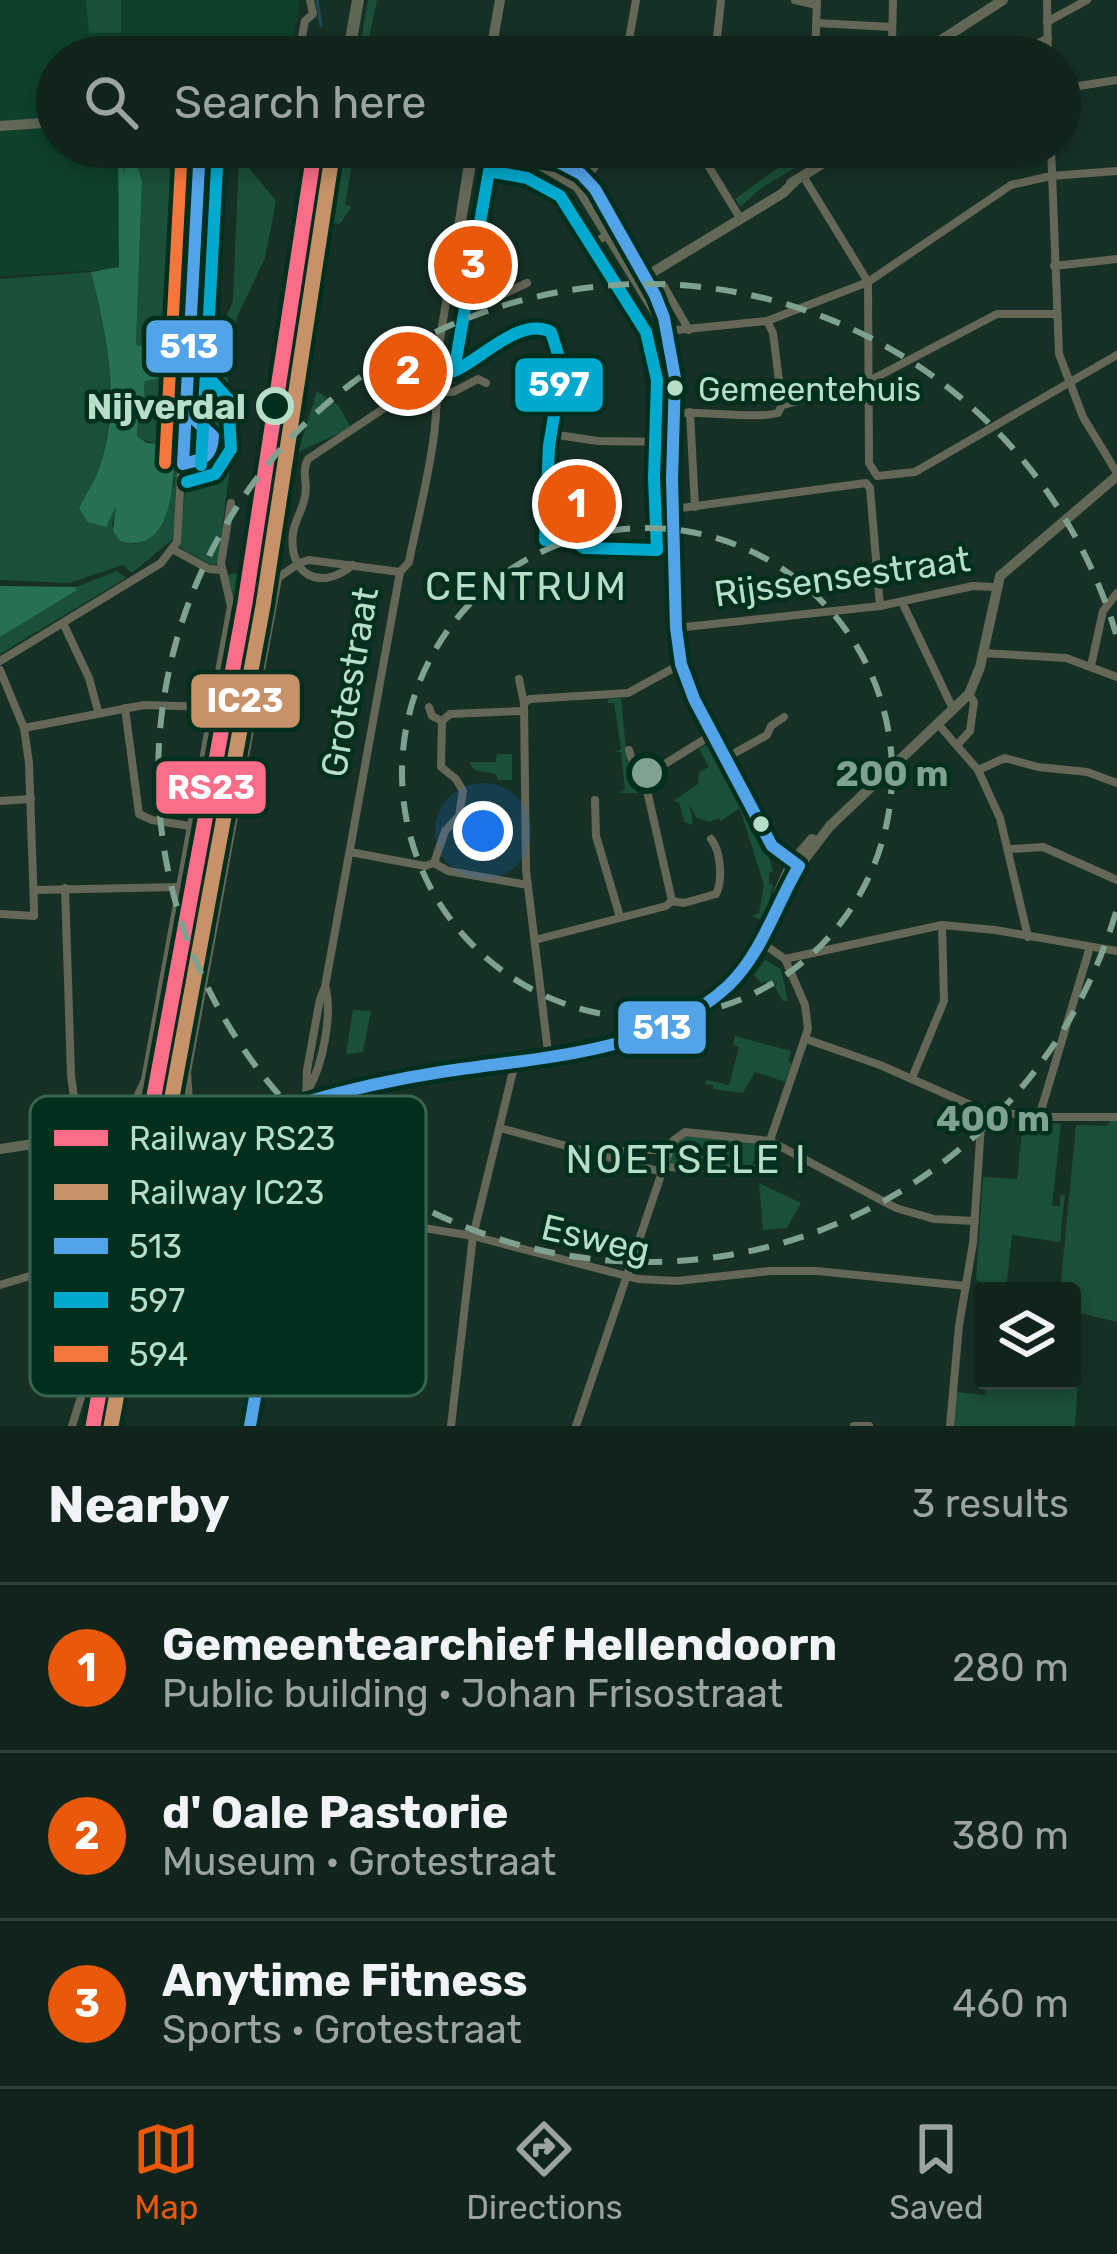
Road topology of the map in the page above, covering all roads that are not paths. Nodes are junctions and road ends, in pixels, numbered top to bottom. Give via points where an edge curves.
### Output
1 (310, 0) edge
2 (354, 0) edge
3 (500, 0) edge
4 (636, 0) edge
5 (721, 0) edge
6 (795, 0) edge
7 (893, 0) edge
8 (1003, 0) edge
9 (1047, 0) edge
10 (1087, 0) edge
11 (817, 2) edge
12 (1047, 22) junction
13 (817, 23) junction
14 (892, 27) junction
15 (302, 36) edge
16 (348, 36) edge
17 (494, 36) edge
18 (630, 36) edge
19 (717, 36) edge
20 (816, 36) edge
21 (894, 36) edge
22 (946, 36) edge
23 (1048, 36) edge
24 (1117, 80) edge
25 (1081, 85) edge
26 (36, 123) edge
27 (0, 126) edge
28 (199, 168) edge
29 (329, 168) edge
30 (467, 168) edge
31 (565, 168) edge
32 (594, 168) edge
33 (710, 168) edge
34 (815, 168) edge
35 (1052, 168) edge
36 (1117, 171) edge
37 (1052, 176) junction
38 (798, 179) junction
39 (582, 183) junction
40 (740, 218) junction
41 (613, 232) junction
42 (590, 245) dead end
43 (1117, 259) edge
44 (1054, 266) junction
45 (639, 274) junction
46 (868, 282) junction
47 (527, 283) dead end
48 (663, 285) dead end
49 (448, 289) junction
50 (1055, 314) junction
51 (767, 321) junction
52 (689, 330) junction
53 (666, 331) junction
54 (1117, 355) edge
55 (1068, 382) junction
56 (486, 383) dead end
57 (869, 386) junction
58 (440, 392) junction
59 (782, 405) junction
60 (674, 412) junction
61 (689, 412) junction
62 (551, 434) dead end
63 (673, 442) junction
64 (1117, 474) edge
65 (231, 503) dead end
66 (694, 506) junction
67 (674, 509) junction
68 (173, 550) junction
69 (269, 551) tunnel mouth
70 (299, 562) junction
71 (354, 564) junction
72 (221, 570) junction
73 (400, 572) junction
74 (995, 587) junction
75 (1117, 592) edge
76 (902, 602) junction
77 (880, 605) junction
78 (63, 623) junction
79 (676, 628) junction
80 (983, 653) junction
81 (681, 664) junction
82 (0, 665) edge
83 (1090, 666) junction
84 (1117, 677) edge
85 (519, 679) dead end
86 (968, 694) junction
87 (212, 707) junction
88 (430, 707) dead end
89 (524, 707) junction
90 (125, 708) junction
91 (98, 711) junction
92 (954, 711) junction
93 (784, 717) dead end
94 (442, 721) junction
95 (938, 724) junction
96 (24, 728) junction
97 (712, 734) junction
98 (957, 745) junction
99 (628, 750) dead end
100 (726, 758) junction
101 (978, 770) junction
102 (644, 776) junction
103 (1117, 783) edge
104 (32, 799) junction
105 (596, 800) dead end
106 (0, 801) edge
107 (191, 826) junction
108 (711, 839) dead end
109 (1010, 849) junction
110 (350, 852) junction
111 (434, 863) junction
112 (795, 864) junction
113 (1117, 880) edge
114 (528, 885) junction
115 (179, 886) junction
116 (64, 888) junction
117 (34, 890) junction
118 (672, 901) junction
119 (0, 914) edge
120 (620, 917) junction
121 (942, 926) junction
122 (1028, 938) junction
123 (535, 940) junction
124 (762, 944) junction
125 (1090, 947) junction
126 (1117, 951) edge
127 (785, 958) junction
128 (696, 1011) junction
129 (645, 1034) junction
130 (806, 1040) junction
131 (548, 1054) junction
132 (511, 1060) junction
133 (912, 1078) junction
134 (74, 1096) edge
135 (139, 1096) edge
136 (189, 1096) edge
137 (306, 1096) joint
138 (982, 1110) junction
139 (1039, 1117) junction
140 (1117, 1117) edge
141 (500, 1128) junction
142 (770, 1141) junction
143 (30, 1142) edge
144 (0, 1149) edge
145 (669, 1150) junction
146 (619, 1160) junction
147 (663, 1169) junction
148 (975, 1221) junction
149 (426, 1228) edge
150 (473, 1236) junction
151 (30, 1276) edge
152 (625, 1277) junction
153 (0, 1285) edge
154 (966, 1286) junction
155 (81, 1396) edge
156 (115, 1396) edge
157 (255, 1396) edge
158 (72, 1426) edge
159 (110, 1426) edge
160 (250, 1426) edge
161 (451, 1426) edge
162 (577, 1426) edge
163 (854, 1426) edge
164 (869, 1426) edge
165 (950, 1426) edge

1 - 15 street
2 - 16 main road
3 - 17 street
4 - 18 street
5 - 19 street
6 - 11 street
7 - 14 street
8 - 22 street
9 - 12 street
10 - 12 street
11 - 13 street
12 - 23 street
13 - 14 street
13 - 20 street
14 - 21 street
24 - 25 street
26 - 27 street
28 - 68 street
29 - 69 main road via 308,345
30 - 49 street, Grotestraat
31 - 39 street
32 - 39 street
33 - 40 street
34 - 38 street
35 - 37 street
36 - 37 street
37 - 44 street
37 - 46 street via 998,191
38 - 40 street
38 - 46 street
39 - 41 street
40 - 45 street
41 - 42 street
41 - 45 street
43 - 44 street
44 - 50 street
45 - 53 street
46 - 51 street
46 - 57 street
47 - 49 street via 499,296
48 - 52 street
49 - 58 street, Grotestraat via 434,371
50 - 55 street
50 - 57 street via 997,314
51 - 52 street
51 - 59 street
52 - 53 street
53 - 60 street
54 - 55 street
55 - 57 street via 915,472 874,475
55 - 64 street
56 - 58 street via 475,379
57 - 59 street
58 - 70 street, Grotestraat via 410,391 308,459 292,538
58 - 73 street, Grotestraat via 409,562
59 - 61 street via 768,416
60 - 61 street
60 - 63 street
61 - 66 street
62 - 63 street
63 - 67 street
64 - 74 street, Rijssensestraat
65 - 72 street
66 - 67 street
66 - 77 street via 866,483
67 - 79 street
68 - 72 street
68 - 78 street
70 - 71 street
70 - 71 street via 322,580
70 - 136 street via 277,582
71 - 73 street
72 - 87 street via 232,601
73 - 110 street, Grotestraat
74 - 76 street, Rijssensestraat
74 - 80 street
75 - 83 street via 1102,611
76 - 77 street, Rijssensestraat
76 - 92 street
77 - 79 street, Rijssensestraat
78 - 82 street
78 - 91 street
79 - 81 street
80 - 83 street
80 - 86 street
81 - 89 street via 622,694 530,699
81 - 97 street
82 - 96 street
83 - 84 street
85 - 89 street
86 - 92 street
86 - 98 street via 972,727
87 - 90 street
87 - 107 street
88 - 94 street
89 - 94 street
89 - 114 street
90 - 91 street
90 - 107 street via 139,814
91 - 96 street
92 - 95 street
93 - 100 street
94 - 111 street via 441,767 463,791
95 - 98 street
95 - 112 street
96 - 104 street
97 - 100 street
97 - 102 street
98 - 101 street
99 - 102 street
100 - 112 street via 772,846
101 - 103 street via 1005,758
101 - 109 street
102 - 118 street
104 - 106 street
104 - 117 street
105 - 120 street via 596,836
107 - 115 street
108 - 118 street via 719,891
109 - 113 street via 1043,848
109 - 122 street
110 - 111 street
110 - 137 street, Grotestraat
111 - 114 street
112 - 124 street
114 - 123 street
115 - 116 street
115 - 135 street
116 - 117 street
116 - 134 street
117 - 119 street via 34,916
118 - 120 street
120 - 123 street
121 - 122 street
121 - 127 street
121 - 133 street via 944,1001
122 - 125 street
123 - 131 street
124 - 127 street
124 - 128 street
125 - 126 street
125 - 139 street
127 - 130 street via 805,1005
128 - 129 street
128 - 129 street via 701,1038 652,1044
129 - 131 street
130 - 133 street
130 - 142 street
131 - 132 street
132 - 137 street
132 - 141 street
133 - 138 street
138 - 139 street
138 - 148 street
139 - 140 street
141 - 146 street
141 - 150 street
142 - 145 street via 685,1132
142 - 147 street via 759,1168
142 - 148 street via 896,1208
143 - 144 street
145 - 146 street via 626,1150
145 - 147 street
146 - 147 street
147 - 152 street
148 - 154 street
149 - 150 street, Esweg
150 - 152 street, Esweg
150 - 161 street
151 - 153 street
152 - 154 street, Esweg via 817,1271
152 - 162 street
154 - 165 street
155 - 158 street
156 - 159 main road
157 - 160 street, Grotestraat
163 - 164 street

